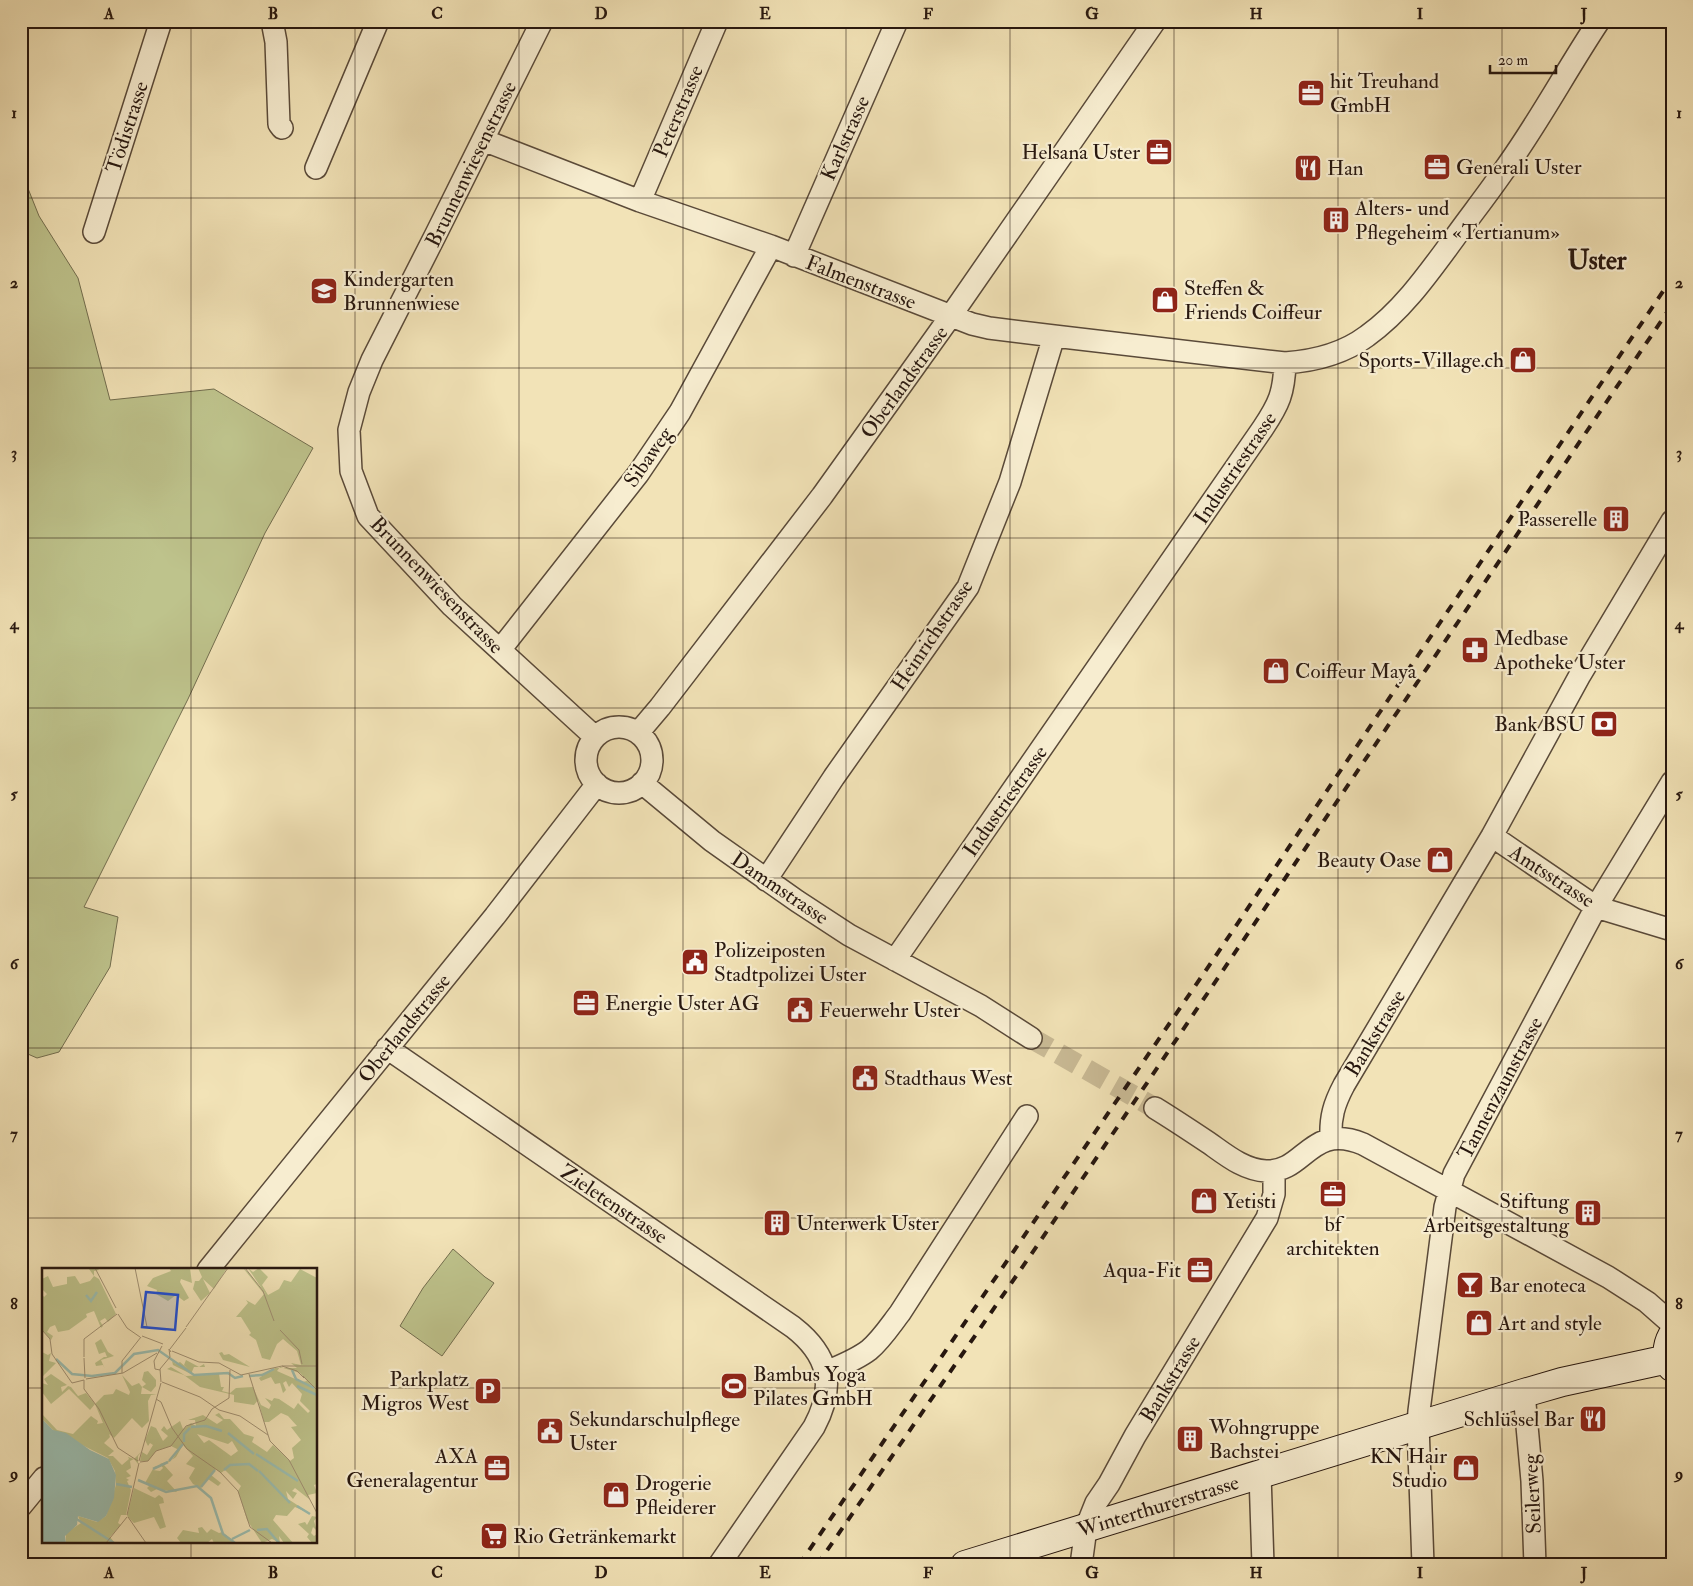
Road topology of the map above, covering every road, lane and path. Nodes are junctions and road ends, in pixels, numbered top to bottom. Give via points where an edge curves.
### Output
1 (161, 21) edge
2 (272, 21) edge
3 (378, 21) edge
4 (542, 21) edge
5 (717, 21) edge
6 (897, 21) edge
7 (1155, 21) edge
8 (1598, 21) edge
9 (282, 128) dead end
10 (483, 140) junction
11 (316, 168) dead end
12 (640, 201) junction
13 (94, 232) dead end
14 (772, 246) junction
15 (794, 256) junction
16 (950, 317) junction
17 (1054, 336) junction
18 (1285, 363) junction
19 (1672, 521) edge
20 (500, 650) junction
21 (638, 733) junction
22 (595, 737) junction
23 (1672, 782) edge
24 (642, 783) junction
25 (597, 784) junction
26 (1492, 836) junction
27 (766, 880) junction
28 (1596, 907) junction
29 (1672, 930) edge
30 (895, 960) junction
31 (1031, 1038) tunnel mouth
32 (387, 1048) junction
33 (1155, 1108) tunnel mouth
34 (1027, 1116) dead end
35 (1331, 1139) junction
36 (1274, 1171) junction
37 (1450, 1190) junction
38 (210, 1268) edge
39 (1672, 1324) edge
40 (1671, 1354) edge
41 (826, 1372) junction
42 (1524, 1393) junction
43 (1418, 1425) junction
44 (1260, 1474) junction
45 (42, 1480) edge
46 (21, 1506) edge
47 (1086, 1528) junction
48 (718, 1565) edge
49 (965, 1565) edge
50 (1081, 1565) edge
51 (1263, 1565) edge
52 (1422, 1565) edge
53 (1535, 1565) edge

1 - 13 street, Tödistrasse
2 - 9 street via 276,42 279,124
3 - 11 street
4 - 10 street, Brunnenwiesenstrasse
5 - 12 street, Peterstrasse
6 - 15 street, Karlstrasse
7 - 16 street, Oberlandstrasse
8 - 18 street via 1508,166 1400,307 1349,347 1313,360
10 - 12 street, Falmenstrasse
10 - 20 street, Brunnenwiesenstrasse via 372,360 349,430 351,471 368,516 452,606
12 - 14 street, Falmenstrasse
14 - 15 street, Falmenstrasse
14 - 20 street, Sibaweg via 680,412 638,474
15 - 16 street, Falmenstrasse
16 - 17 street, Falmenstrasse via 989,328
16 - 21 street, Oberlandstrasse via 822,496
17 - 18 street, Falmenstrasse
17 - 27 street, Heinrichstrasse via 1010,482 968,587
18 - 30 street, Industriestrasse via 1282,392 1263,428
19 - 26 street, Bankstrasse via 1580,675
20 - 22 street, Brunnenwiesenstrasse
21 - 22 street via 616,726
21 - 24 street via 648,744 652,758 650,772
22 - 25 street via 588,746 586,761 588,772
23 - 28 street, Tannenzaunstrasse
24 - 25 street via 621,792 608,791
24 - 27 street, Dammstrasse
25 - 32 street, Oberlandstrasse
26 - 28 street, Amtsstrasse
26 - 35 street, Bankstrasse via 1344,1085 1331,1118
27 - 30 street, Dammstrasse via 849,935
28 - 29 street, Amtsstrasse
28 - 37 street, Tannenzaunstrasse via 1454,1174
30 - 31 street, Dammstrasse via 981,1006
32 - 38 street, Oberlandstrasse
32 - 41 street, Zieletenstrasse via 793,1327 814,1346
33 - 36 street via 1240,1164
34 - 41 street via 885,1333 863,1354
35 - 36 street via 1318,1143
35 - 37 street via 1345,1138 1363,1144
36 - 47 street, Bankstrasse via 1274,1194 1267,1218 1135,1436
37 - 39 street via 1608,1277 1647,1302
37 - 43 street, Tannenzaunstrasse via 1445,1207
40 - 42 main road, Winterthurerstrasse
41 - 48 street, Zieletenstrasse via 824,1402 814,1427
42 - 43 main road, Winterthurerstrasse
42 - 53 street, Seilerweg
43 - 44 main road, Winterthurerstrasse
43 - 52 street, Tannenzaunstrasse
44 - 47 main road, Winterthurerstrasse
44 - 51 street
45 - 46 street
47 - 49 main road, Winterthurerstrasse
47 - 50 street, Bankstrasse

